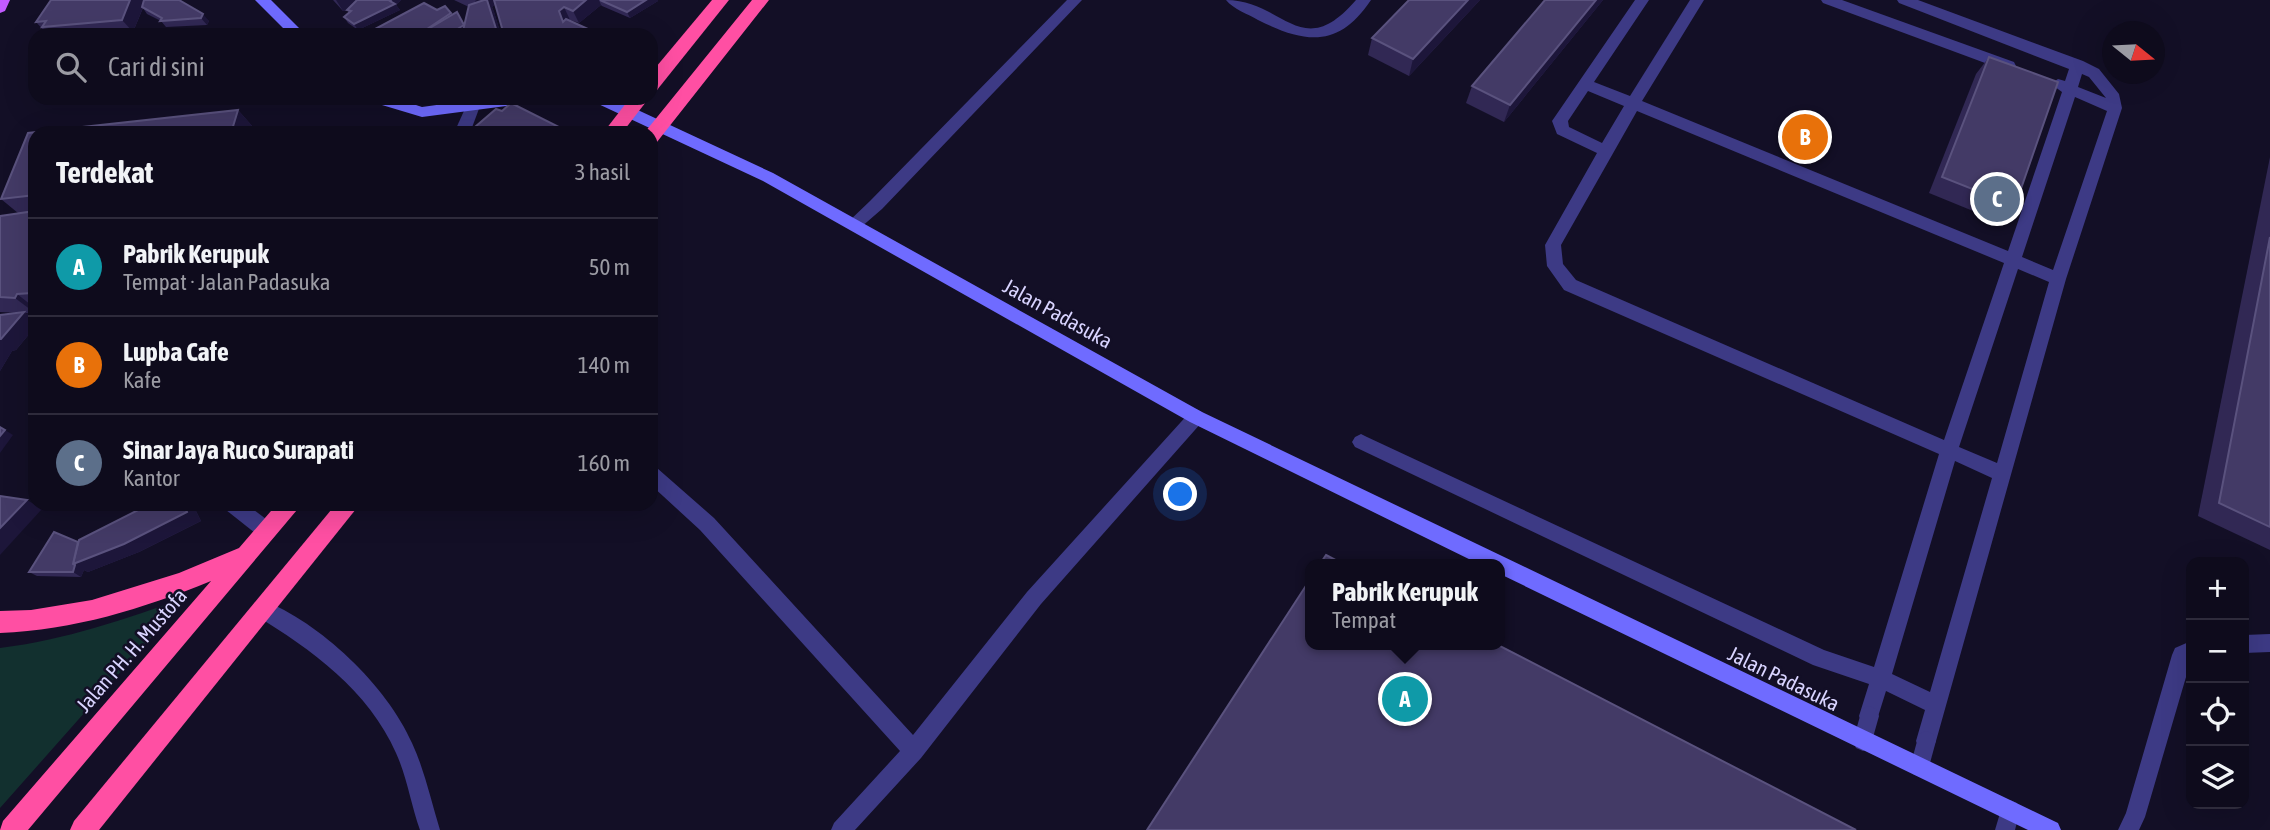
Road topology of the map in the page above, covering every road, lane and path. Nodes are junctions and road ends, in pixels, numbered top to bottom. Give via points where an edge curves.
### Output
1 (4, 0) edge
2 (262, 0) edge
3 (761, 0) edge
4 (1075, 0) edge
5 (1233, 0) edge
6 (1364, 0) edge
7 (1642, 0) edge
8 (1697, 0) edge
9 (1828, 0) edge
10 (1904, 0) edge
11 (714, 2) edge
12 (0, 8) edge
13 (292, 28) edge
14 (2078, 65) junction
15 (2018, 69) edge
16 (658, 76) edge
17 (2043, 79) edge
18 (1586, 84) junction
19 (2068, 88) junction
20 (1633, 104) junction
21 (400, 105) edge
22 (480, 105) edge
23 (634, 105) edge
24 (636, 105) edge
25 (473, 106) junction
26 (2115, 108) junction
27 (465, 126) edge
28 (618, 126) edge
29 (652, 126) edge
30 (658, 129) edge
31 (658, 132) edge
32 (1606, 151) junction
33 (854, 224) junction
34 (2012, 260) junction
35 (2058, 279) junction
36 (1196, 417) junction
37 (1362, 442) dead end
38 (1949, 450) junction
39 (2001, 473) junction
40 (658, 480) edge
41 (241, 511) edge
42 (285, 511) edge
43 (343, 511) edge
44 (267, 531) junction
45 (246, 556) junction
46 (1487, 559) edge
47 (1505, 568) edge
48 (262, 608) junction
49 (0, 622) edge
50 (2270, 643) edge
51 (2249, 644) edge
52 (2186, 653) edge
53 (1880, 678) junction
54 (1935, 705) junction
55 (1863, 741) junction
56 (914, 751) junction
57 (1920, 767) junction
58 (2007, 820) edge
59 (12, 830) edge
60 (83, 830) edge
61 (430, 830) edge
62 (841, 830) edge
63 (2051, 830) edge
64 (2128, 830) edge

1 - 12 main road
2 - 13 street
3 - 30 highway
4 - 33 street
5 - 6 street via 1295,30 1317,34 1335,30
7 - 18 street
8 - 20 street
9 - 15 street
10 - 14 street
11 - 16 highway
14 - 19 street
14 - 26 street via 2106,84
17 - 19 street
18 - 20 street
18 - 32 street via 1560,121 1562,130
19 - 26 street
19 - 34 street
20 - 32 street
20 - 34 street
21 - 25 street via 422,112
22 - 25 street
23 - 28 highway
24 - 29 street, Jalan Padasuka
25 - 27 street
26 - 35 street
31 - 33 street, Jalan Padasuka via 768,177
32 - 38 street via 1552,245 1555,266 1570,285
33 - 36 street, Jalan Padasuka
34 - 35 street
34 - 38 street
35 - 39 street
36 - 46 street, Jalan Padasuka
36 - 56 street via 1034,598
37 - 53 street via 1820,658
38 - 39 street
38 - 53 street
39 - 54 street
40 - 56 street via 707,524
41 - 44 street
42 - 44 highway, Jalan PH. H. Mustofa
43 - 48 highway
44 - 45 highway, Jalan PH. H. Mustofa
45 - 49 highway via 134,598
45 - 59 highway, Jalan PH. H. Mustofa
47 - 55 street, Jalan Padasuka
48 - 60 highway
48 - 61 street via 312,638 370,693 401,741
50 - 51 street
52 - 64 street
53 - 54 street
53 - 55 street
54 - 57 street
55 - 57 street, Jalan Padasuka
56 - 62 street
57 - 58 street, Jalan Padasuka
58 - 63 street, Jalan Padasuka

